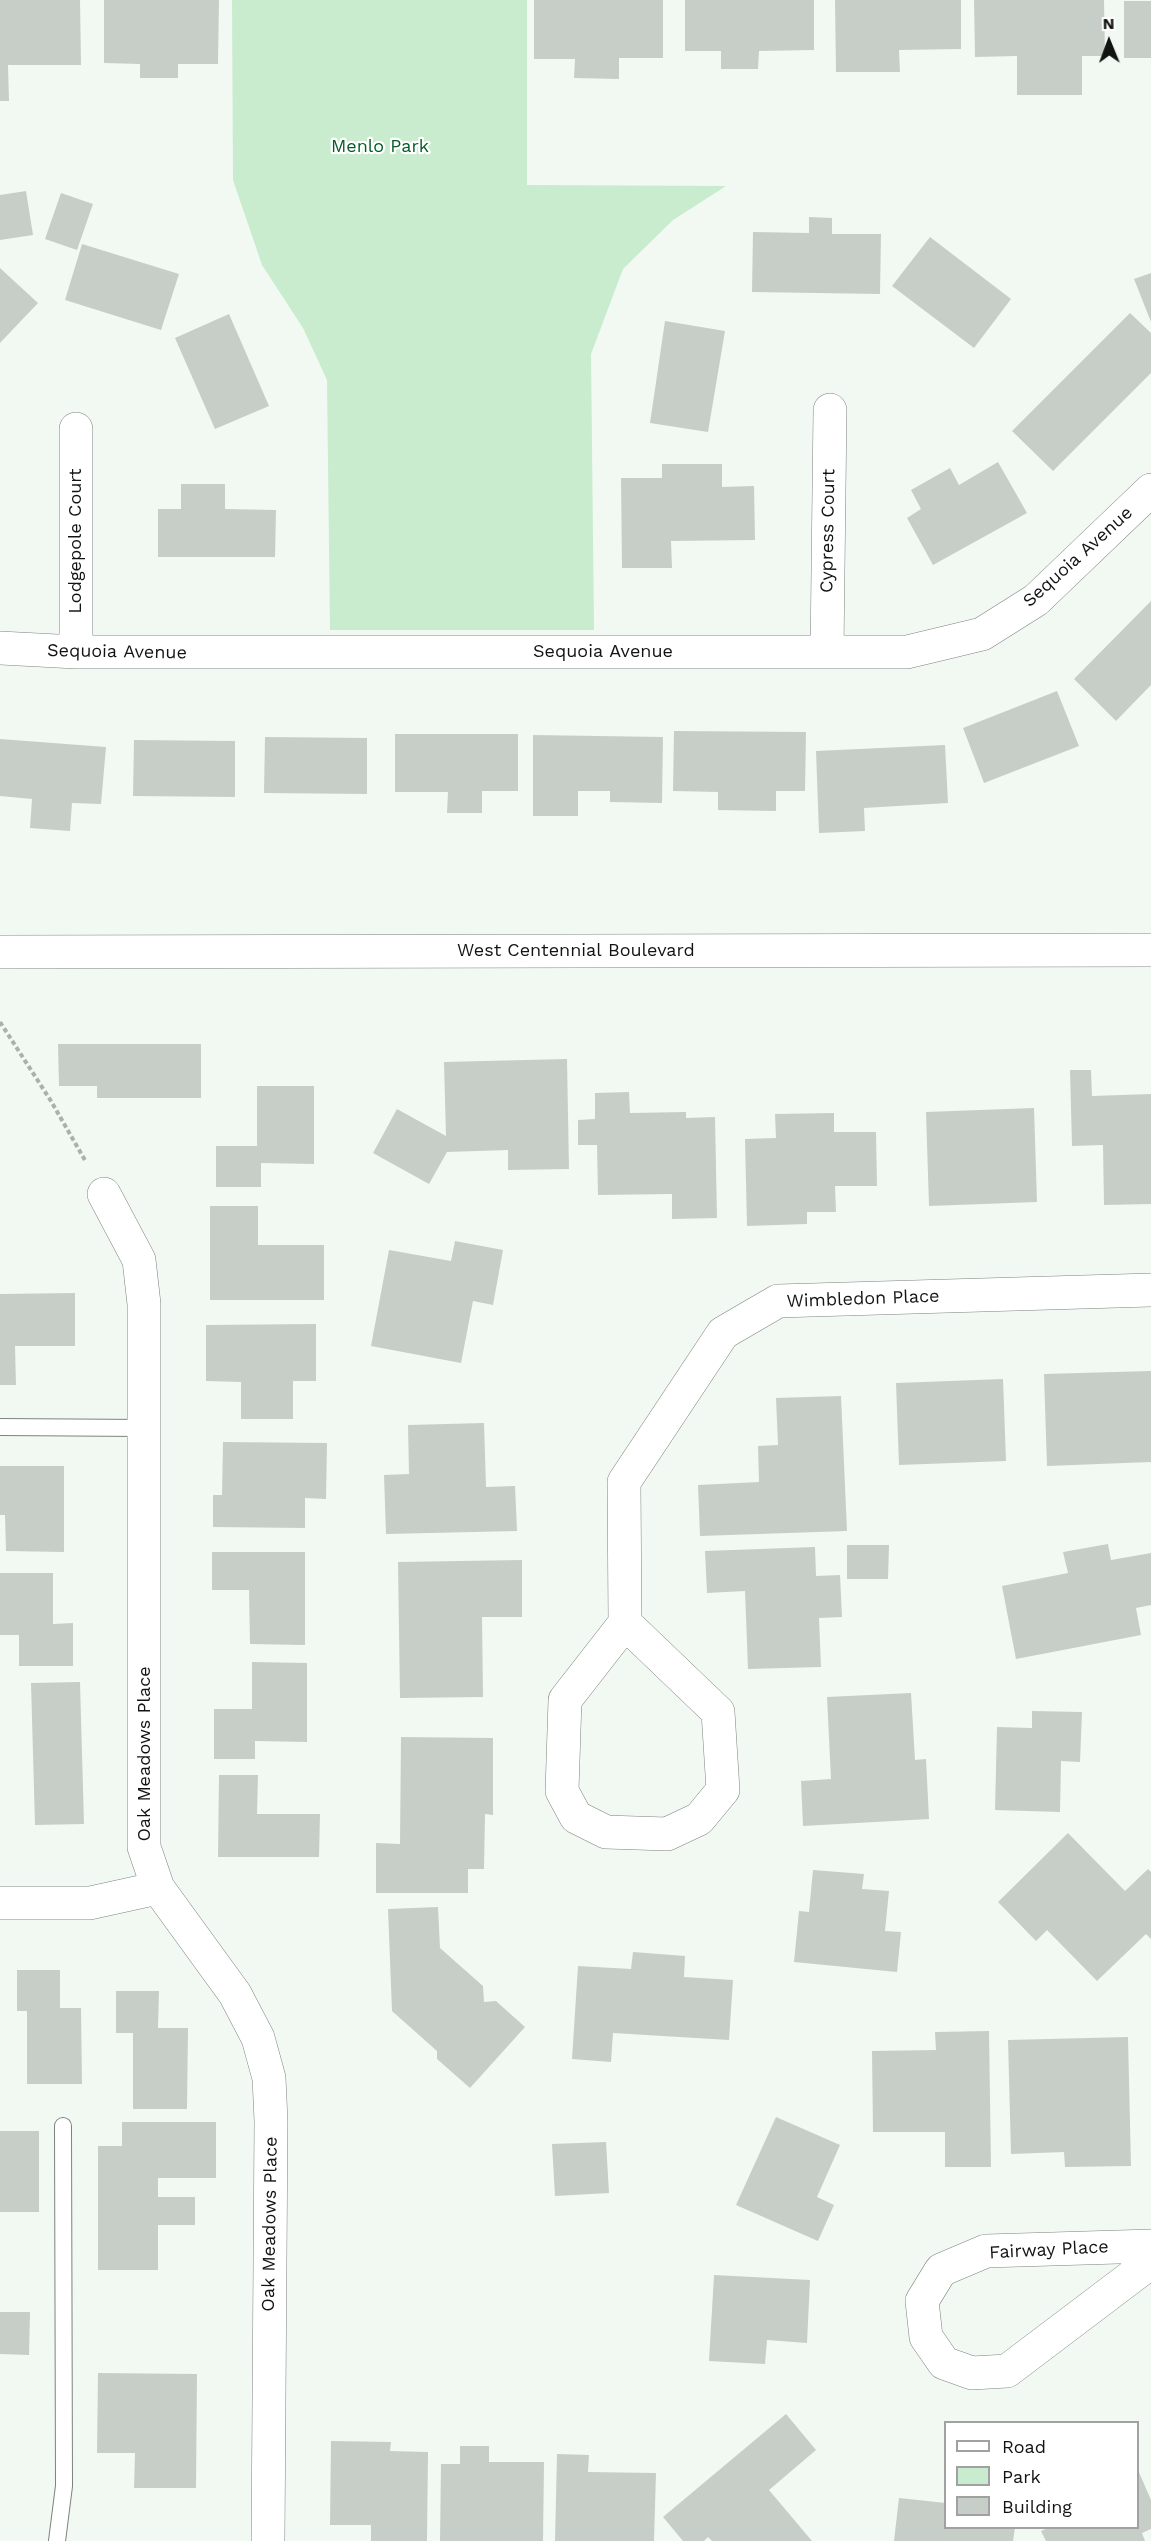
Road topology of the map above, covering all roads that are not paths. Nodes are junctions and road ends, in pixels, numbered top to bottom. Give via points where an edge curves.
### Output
1 (830, 410) dead end
2 (76, 429) dead end
3 (1151, 490) edge
4 (0, 648) edge
5 (75, 652) junction
6 (827, 652) junction
7 (1151, 950) edge
8 (0, 952) edge
9 (104, 1194) road end
10 (1151, 1290) edge
11 (0, 1426) edge
12 (144, 1428) junction
13 (625, 1623) junction
14 (158, 1888) junction
15 (0, 1903) edge
16 (63, 2126) dead end
17 (1151, 2246) edge
18 (1151, 2262) edge
19 (57, 2541) edge
20 (268, 2541) edge

1 - 6 street, Cypress Court
2 - 5 street, Lodgepole Court
3 - 6 street, Sequoia Avenue via 1036,600 982,634 907,652
4 - 5 street, Sequoia Avenue
5 - 6 street, Sequoia Avenue
7 - 8 street, West Centennial Boulevard
9 - 12 street, Oak Meadows Place via 139,1260 144,1304
10 - 13 street, Wimbledon Place via 778,1301 723,1333 624,1482
11 - 12 lane
12 - 14 street, Oak Meadows Place via 144,1847
13 - 13 street via 565,1700 562,1791 576,1817 606,1832 667,1834 699,1819 723,1790 718,1712
14 - 15 street via 90,1903
14 - 20 street, Oak Meadows Place via 235,1994 258,2038 269,2078
16 - 19 lane via 64,2486
17 - 18 street, Fairway Place via 986,2251 940,2270 922,2301 926,2337 944,2363 972,2373 1007,2371

